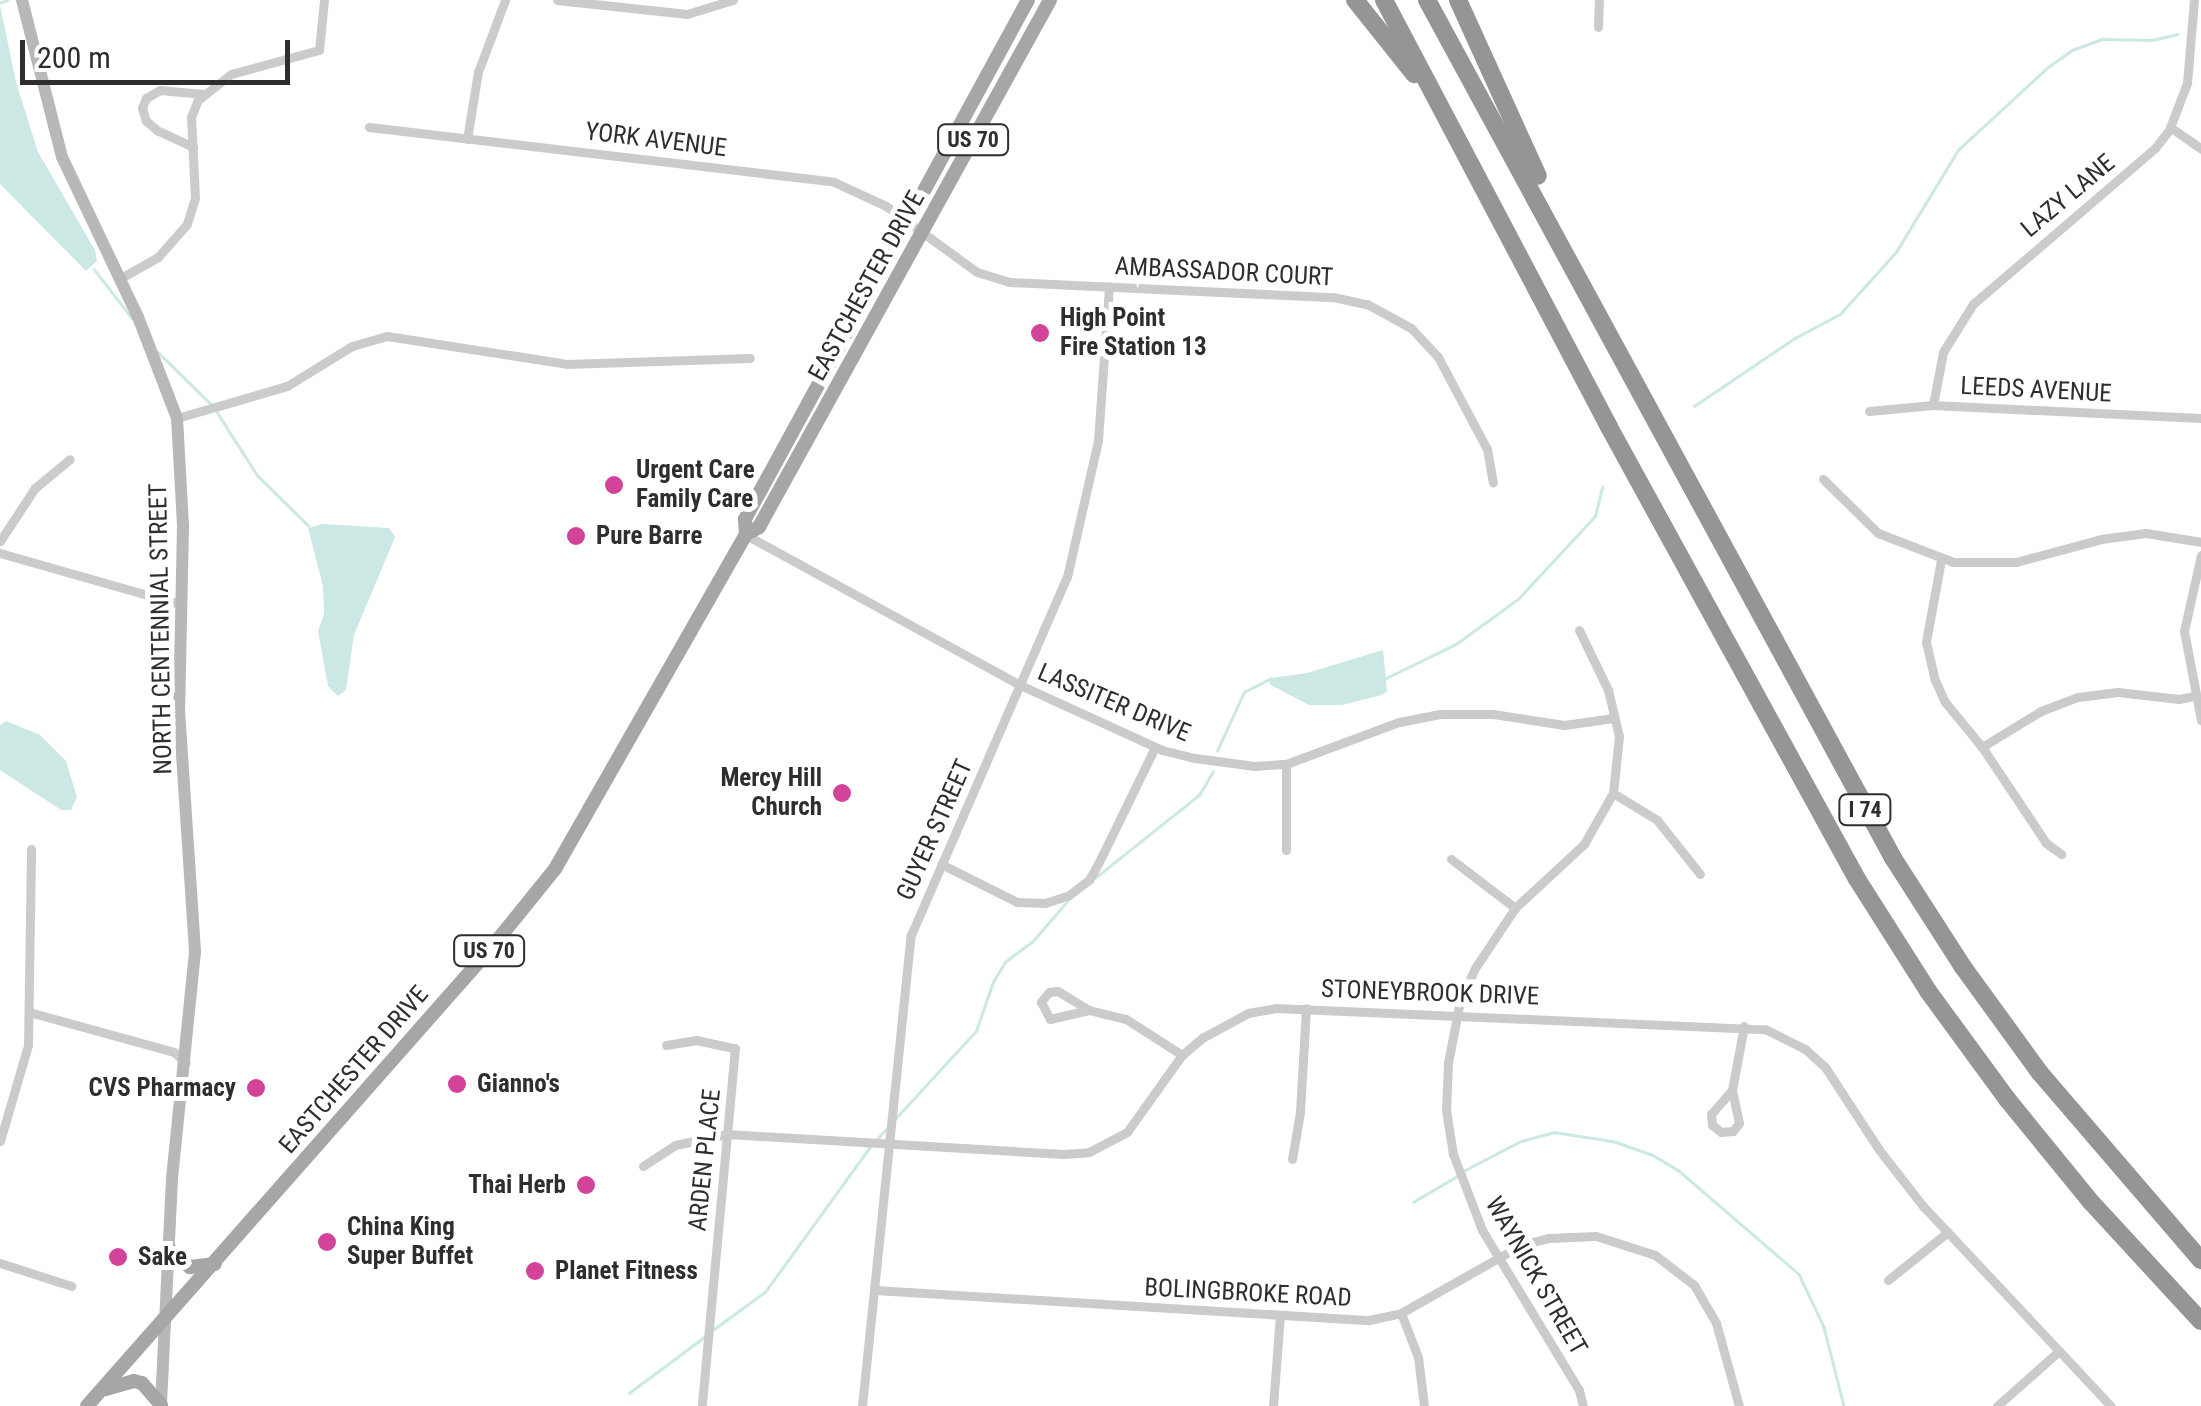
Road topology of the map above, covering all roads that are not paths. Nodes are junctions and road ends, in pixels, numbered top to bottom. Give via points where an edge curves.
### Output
1 (22, 0) edge
2 (324, 0) edge
3 (505, 0) edge
4 (557, 0) edge
5 (733, 0) edge
6 (1028, 0) edge
7 (1050, 0) edge
8 (1355, 0) edge
9 (1384, 0) edge
10 (1426, 0) edge
11 (1458, 0) edge
12 (1599, 0) edge
13 (2194, 0) edge
14 (1598, 27) dead end
15 (203, 94) junction
16 (1441, 111) junction
17 (369, 127) dead end
18 (2170, 127) junction
19 (467, 138) junction
20 (193, 147) junction
21 (2201, 150) edge
22 (908, 222) junction
23 (924, 234) junction
24 (121, 278) junction
25 (1109, 286) junction
26 (1600, 313) junction
27 (750, 358) dead end
28 (1932, 405) junction
29 (1869, 412) dead end
30 (177, 418) junction
31 (2201, 418) edge
32 (70, 459) dead end
33 (1823, 479) dead end
34 (1493, 482) dead end
35 (746, 534) junction
36 (0, 541) edge
37 (2201, 542) edge
38 (0, 553) edge
39 (2201, 555) edge
40 (1941, 560) junction
41 (182, 606) junction
42 (1579, 630) dead end
43 (1020, 684) junction
44 (2195, 696) junction
45 (1614, 718) junction
46 (2201, 720) edge
47 (1154, 747) junction
48 (1982, 747) junction
49 (1286, 764) junction
50 (1613, 793) junction
51 (31, 850) dead end
52 (1286, 850) dead end
53 (2062, 854) dead end
54 (1451, 859) dead end
55 (942, 864) junction
56 (1700, 874) dead end
57 (1515, 908) junction
58 (1306, 1008) junction
59 (1089, 1010) junction
60 (29, 1012) junction
61 (1458, 1014) junction
62 (1744, 1026) junction
63 (666, 1045) dead end
64 (1182, 1055) junction
65 (186, 1063) junction
66 (1732, 1090) junction
67 (726, 1134) junction
68 (0, 1140) edge
69 (888, 1143) junction
70 (1292, 1159) dead end
71 (643, 1166) dead end
72 (1948, 1232) junction
73 (169, 1249) junction
74 (1499, 1258) junction
75 (2201, 1260) edge
76 (0, 1263) edge
77 (215, 1264) junction
78 (1888, 1280) dead end
79 (71, 1286) dead end
80 (876, 1290) junction
81 (1402, 1313) junction
82 (1280, 1316) junction
83 (166, 1320) junction
84 (2201, 1321) edge
85 (2059, 1351) junction
86 (92, 1400) edge
87 (160, 1406) edge
88 (702, 1406) edge
89 (862, 1406) edge
90 (1272, 1406) edge
91 (1424, 1406) edge
92 (1584, 1406) edge
93 (1739, 1406) edge
94 (1996, 1406) edge
95 (2111, 1406) edge

1 - 24 street, NORTH CENTENNIAL STREET via 62,157
2 - 15 street via 320,50 231,74
3 - 19 street via 478,72
4 - 5 street via 687,14
6 - 22 main road, EASTCHESTER DRIVE / US 70
7 - 23 main road, EASTCHESTER DRIVE / US 70
8 - 16 highway
9 - 16 highway, I 74
10 - 26 highway, I 74
11 - 26 highway
12 - 14 street
13 - 18 street, LAZY LANE via 2187,83
15 - 20 street via 191,117
15 - 20 street via 160,90 142,108 158,132
16 - 84 highway, I 74 via 1807,793 1892,935 2048,1151
17 - 19 street, YORK AVENUE
18 - 21 street
18 - 28 street, LAZY LANE via 2155,148 1973,304 1943,352
19 - 22 street, YORK AVENUE via 834,182 866,193
20 - 24 street via 195,198 186,224 158,257
22 - 23 street, YORK AVENUE
22 - 35 main road, EASTCHESTER DRIVE / US 70 via 744,519
23 - 25 street, AMBASSADOR COURT via 994,278
23 - 35 main road, EASTCHESTER DRIVE / US 70 via 759,527
24 - 30 street, NORTH CENTENNIAL STREET
25 - 34 street, AMBASSADOR COURT via 1333,297 1384,310 1438,357 1487,449
25 - 43 street, GUYER STREET via 1086,508 1064,584
26 - 75 highway, I 74 via 1918,899 2040,1073
27 - 30 street via 567,364 386,336 352,346 267,394
28 - 29 street, LEEDS AVENUE
28 - 31 street, LEEDS AVENUE
30 - 41 street, NORTH CENTENNIAL STREET
32 - 36 street via 35,488
33 - 40 street via 1878,532
35 - 43 street, LASSITER DRIVE
35 - 77 main road, EASTCHESTER DRIVE / US 70 via 555,869
37 - 40 street via 2146,533 2016,562
38 - 41 street
39 - 44 street via 2184,631
40 - 48 street via 1927,620 1929,660 1945,702
41 - 65 street, NORTH CENTENNIAL STREET via 180,710 195,913
42 - 45 street, WAYNICK STREET
43 - 47 street, LASSITER DRIVE
43 - 55 street, GUYER STREET
44 - 46 street
44 - 48 street via 2078,697 2041,710
45 - 49 street, LASSITER DRIVE via 1564,725 1440,714 1399,722
45 - 50 street, WAYNICK STREET via 1619,757
47 - 49 street, LASSITER DRIVE via 1224,764
47 - 55 street via 1099,862 1070,895 1017,902
48 - 53 street via 2034,827
49 - 52 street
50 - 56 street via 1658,820
50 - 57 street, WAYNICK STREET via 1584,844
51 - 60 street
54 - 57 street
55 - 69 street, GUYER STREET via 912,935
57 - 61 street, WAYNICK STREET via 1475,968
58 - 61 street, STONEYBROOK DRIVE
58 - 64 street, STONEYBROOK DRIVE via 1248,1013
58 - 70 street
59 - 59 street via 1050,1019 1042,1002 1057,991
59 - 64 street via 1126,1020
60 - 65 street via 174,1052
60 - 68 street via 25,1065
61 - 62 street, STONEYBROOK DRIVE
61 - 74 street, WAYNICK STREET via 1446,1110 1453,1154
62 - 66 street
62 - 72 street, STONEYBROOK DRIVE via 1784,1036 1825,1067 1880,1151
63 - 67 street, ARDEN PLACE via 696,1040 735,1048
64 - 69 street, STONEYBROOK DRIVE via 1127,1132 1088,1152
65 - 73 street, NORTH CENTENNIAL STREET
66 - 66 street via 1738,1126 1721,1132 1710,1116
67 - 69 street, STONEYBROOK DRIVE
67 - 71 street, STONEYBROOK DRIVE via 675,1145
67 - 88 street, ARDEN PLACE
69 - 80 street, GUYER STREET
72 - 78 street
72 - 85 street, STONEYBROOK DRIVE
73 - 77 main road via 190,1267
73 - 83 street, NORTH CENTENNIAL STREET
74 - 81 street, BOLINGBROKE ROAD
74 - 92 street, WAYNICK STREET
74 - 93 street, BOLINGBROKE ROAD via 1550,1238 1596,1236 1655,1254 1684,1275 1709,1308
76 - 79 street
77 - 83 main road, EASTCHESTER DRIVE / US 70
80 - 82 street, BOLINGBROKE ROAD
80 - 89 street, GUYER STREET
81 - 82 street, BOLINGBROKE ROAD via 1369,1320
81 - 91 street via 1418,1358
82 - 90 street
83 - 86 main road, EASTCHESTER DRIVE / US 70
83 - 87 street, NORTH CENTENNIAL STREET
85 - 94 street
85 - 95 street, STONEYBROOK DRIVE
86 - 87 main road via 134,1381

